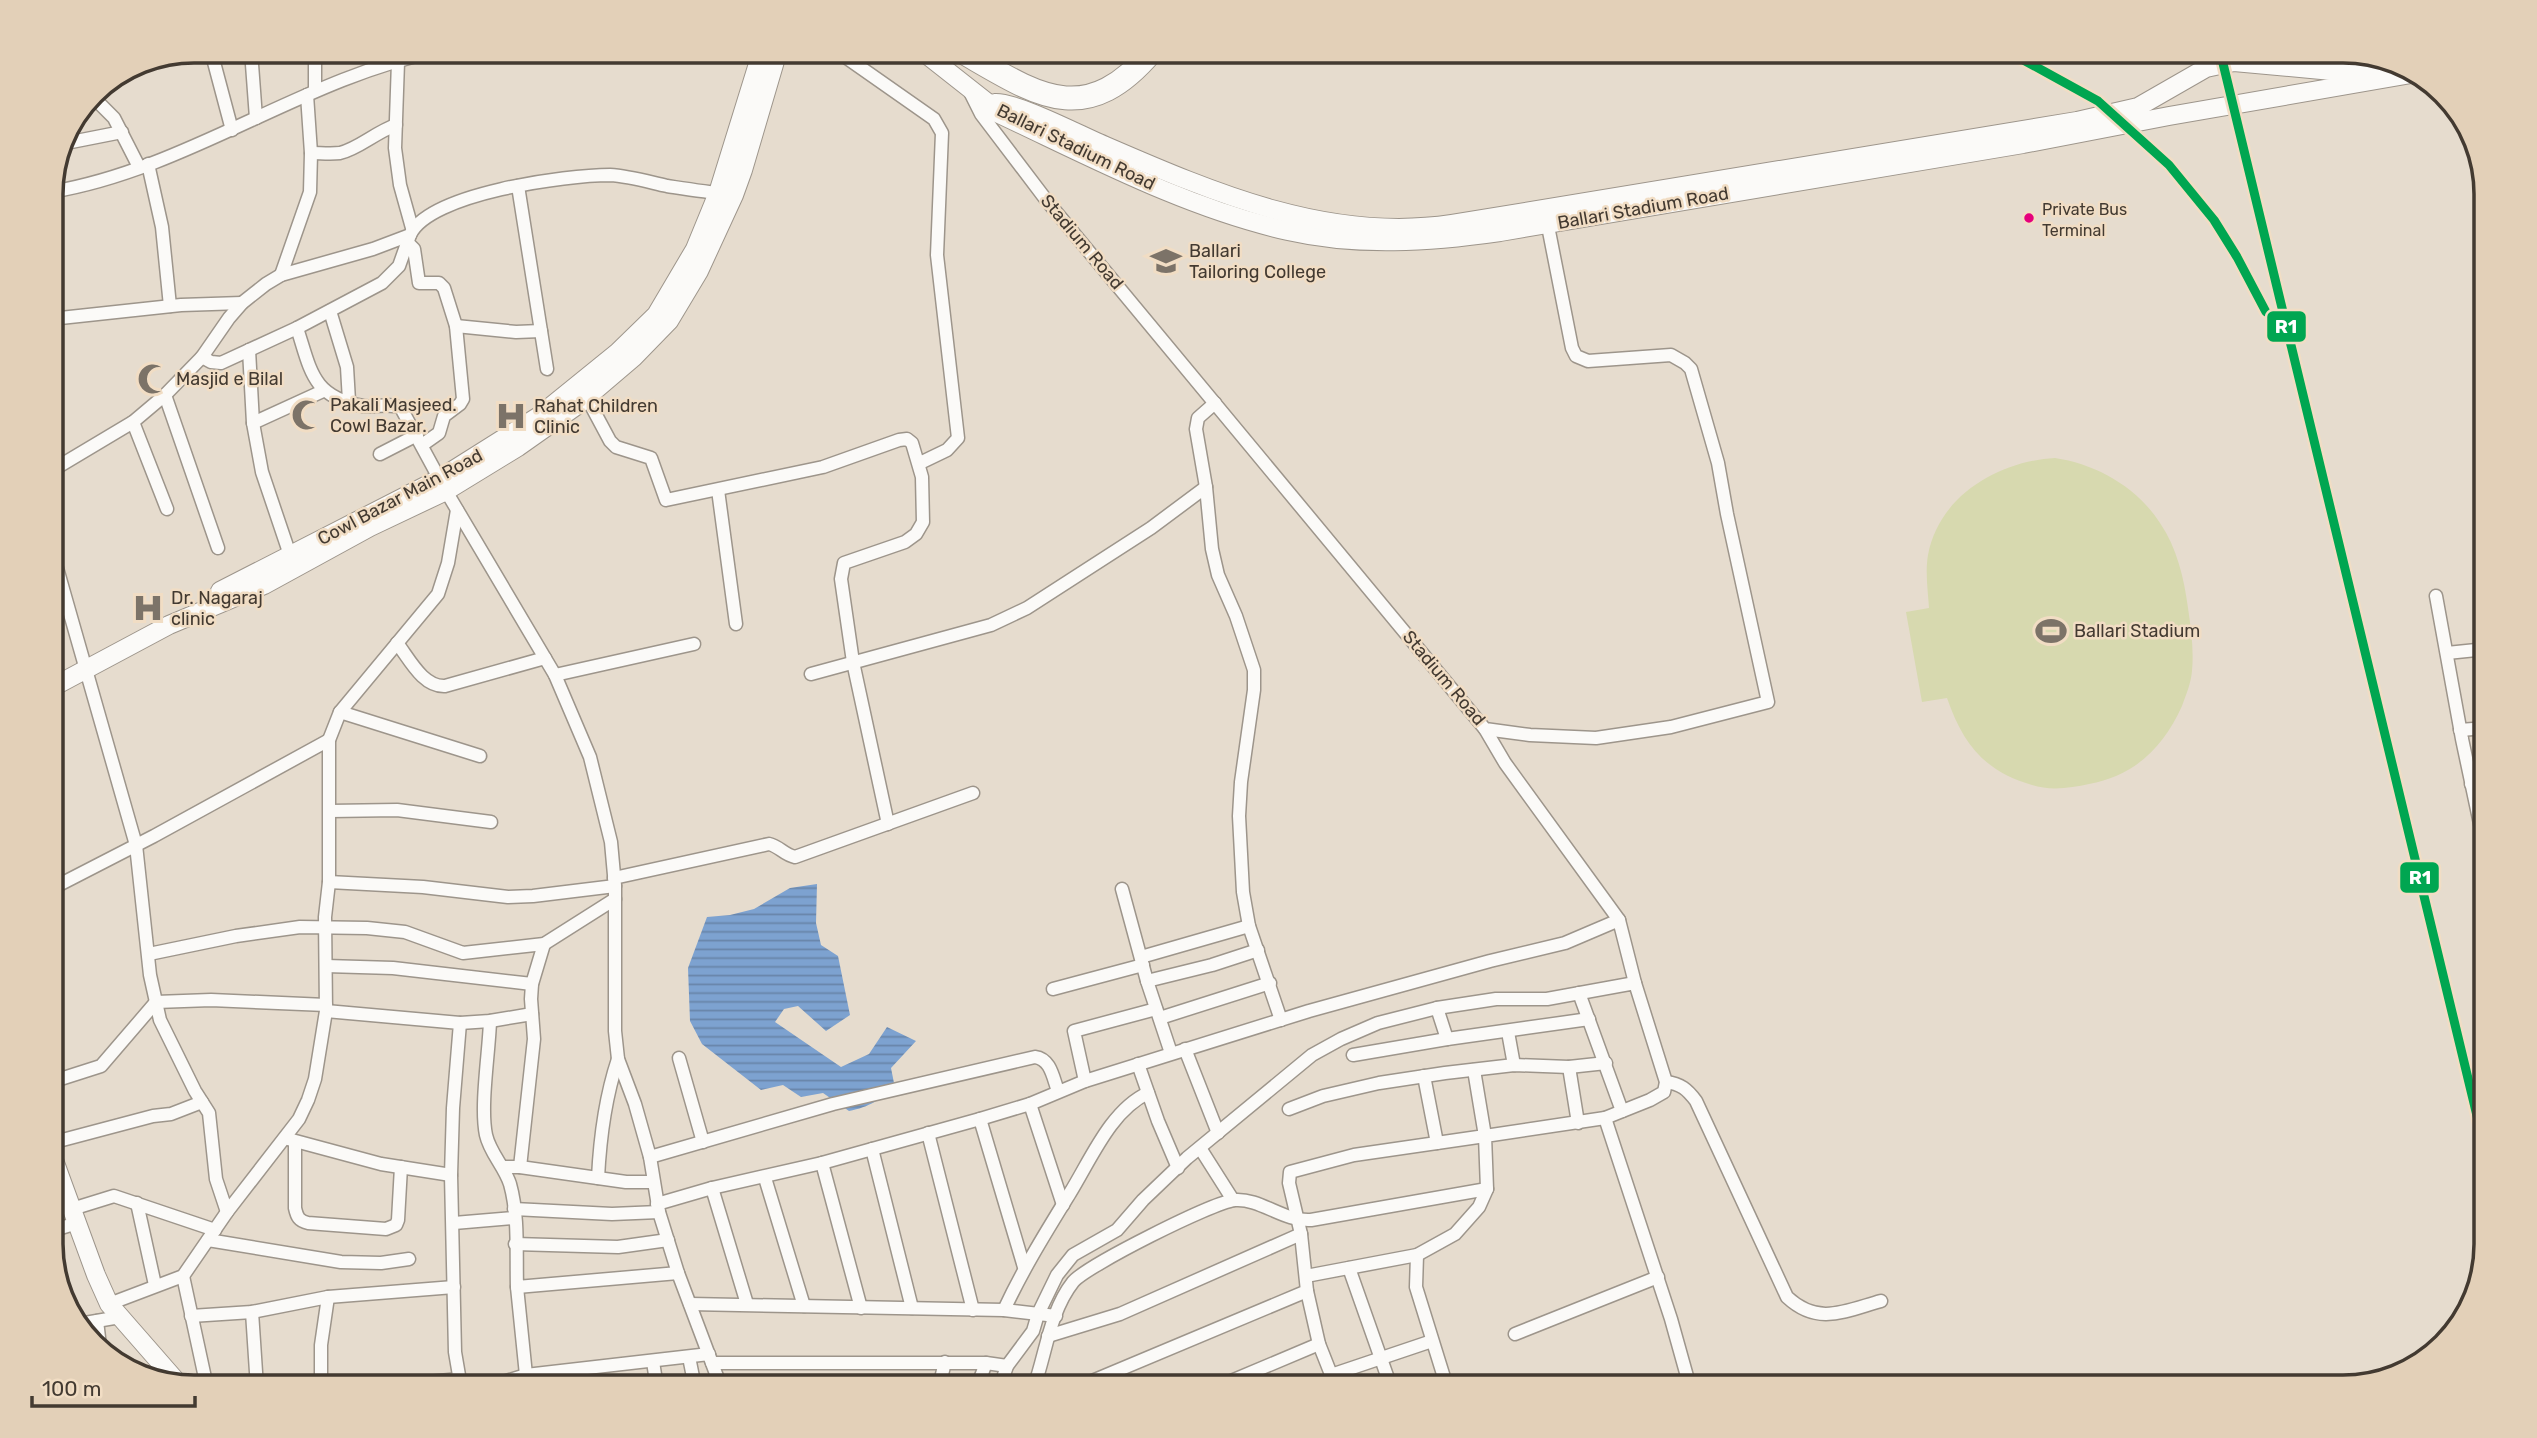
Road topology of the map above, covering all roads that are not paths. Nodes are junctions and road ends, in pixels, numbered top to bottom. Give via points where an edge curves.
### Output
1 (214, 63) edge
2 (252, 63) edge
3 (314, 63) edge
4 (394, 63) edge
5 (398, 63) edge
6 (759, 63) edge
7 (774, 63) edge
8 (854, 63) edge
9 (937, 63) edge
10 (982, 63) edge
11 (1140, 63) edge
12 (2229, 63) edge
13 (2303, 63) edge
14 (2367, 65) edge
15 (2399, 76) edge
16 (968, 89) junction
17 (312, 93) junction
18 (98, 106) edge
19 (256, 118) junction
20 (396, 125) junction
21 (232, 130) junction
22 (122, 132) junction
23 (2023, 137) junction
24 (74, 141) edge
25 (311, 153) junction
26 (144, 166) junction
27 (518, 186) junction
28 (63, 190) edge
29 (726, 194) junction
30 (1546, 216) junction
31 (410, 235) junction
32 (282, 275) junction
33 (243, 303) junction
34 (170, 306) junction
35 (330, 311) junction
36 (63, 318) edge
37 (456, 326) junction
38 (297, 328) junction
39 (541, 331) junction
40 (249, 350) junction
41 (202, 357) junction
42 (617, 362) junction
43 (547, 369) dead end
44 (323, 391) junction
45 (165, 395) junction
46 (587, 398) junction
47 (349, 401) junction
48 (1212, 405) junction
49 (133, 422) junction
50 (253, 423) junction
51 (419, 440) junction
52 (380, 453) dead end
53 (920, 463) junction
54 (63, 464) edge
55 (443, 485) junction
56 (1206, 487) junction
57 (718, 490) junction
58 (167, 509) dead end
59 (457, 510) junction
60 (218, 548) dead end
61 (295, 558) junction
62 (63, 589) edge
63 (2436, 596) dead end
64 (736, 624) dead end
65 (397, 643) junction
66 (694, 644) dead end
67 (2474, 650) edge
68 (2447, 653) junction
69 (545, 658) junction
70 (853, 662) junction
71 (84, 663) junction
72 (63, 671) edge
73 (811, 674) dead end
74 (555, 675) junction
75 (63, 679) edge
76 (340, 712) junction
77 (1485, 729) junction
78 (2474, 729) edge
79 (2460, 730) junction
80 (329, 740) junction
81 (480, 756) dead end
82 (2471, 784) junction
83 (2474, 784) edge
84 (973, 793) dead end
85 (2474, 795) edge
86 (330, 811) junction
87 (491, 822) dead end
88 (888, 824) junction
89 (136, 845) junction
90 (329, 882) junction
91 (63, 883) edge
92 (614, 887) junction
93 (1122, 889) dead end
94 (1619, 920) junction
95 (1249, 926) junction
96 (325, 928) junction
97 (544, 944) junction
98 (1258, 950) junction
99 (149, 954) junction
100 (1142, 961) junction
101 (326, 966) junction
102 (1147, 981) junction
103 (1634, 983) junction
104 (532, 984) junction
105 (1270, 984) junction
106 (1053, 989) dead end
107 (1579, 993) junction
108 (156, 1002) junction
109 (326, 1008) junction
110 (1437, 1008) junction
111 (1158, 1013) junction
112 (532, 1014) junction
113 (1589, 1019) junction
114 (1281, 1020) junction
115 (490, 1021) junction
116 (460, 1023) junction
117 (1508, 1032) junction
118 (1447, 1039) junction
119 (1185, 1049) junction
120 (1171, 1053) junction
121 (1353, 1055) dead end
122 (679, 1058) dead end
123 (618, 1059) junction
124 (1606, 1063) junction
125 (1139, 1064) junction
126 (1514, 1065) junction
127 (1569, 1067) junction
128 (1474, 1070) junction
129 (1424, 1076) junction
130 (63, 1078) edge
131 (1085, 1081) junction
132 (1666, 1082) junction
133 (1058, 1091) junction
134 (1148, 1093) junction
135 (202, 1101) junction
136 (1030, 1104) junction
137 (1289, 1109) dead end
138 (1622, 1111) junction
139 (1605, 1118) junction
140 (980, 1119) junction
141 (1578, 1123) junction
142 (929, 1133) junction
143 (1217, 1133) junction
144 (1485, 1136) junction
145 (63, 1140) edge
146 (290, 1140) junction
147 (703, 1142) junction
148 (1437, 1143) junction
149 (1200, 1148) junction
150 (872, 1149) junction
151 (650, 1157) junction
152 (822, 1163) junction
153 (401, 1167) junction
154 (504, 1167) junction
155 (520, 1167) junction
156 (1178, 1168) junction
157 (451, 1175) junction
158 (598, 1178) junction
159 (765, 1178) junction
160 (653, 1182) junction
161 (63, 1185) edge
162 (712, 1188) junction
163 (1487, 1189) junction
164 (1233, 1200) junction
165 (137, 1203) junction
166 (1063, 1205) junction
167 (658, 1208) junction
168 (227, 1212) junction
169 (514, 1214) junction
170 (74, 1216) junction
171 (63, 1223) edge
172 (454, 1223) junction
173 (1299, 1228) junction
174 (211, 1235) junction
175 (668, 1240) junction
176 (515, 1244) junction
177 (1417, 1255) junction
178 (409, 1259) dead end
179 (1024, 1266) junction
180 (1349, 1268) junction
181 (678, 1273) junction
182 (183, 1276) junction
183 (1306, 1276) junction
184 (1658, 1278) junction
185 (155, 1285) junction
186 (454, 1287) junction
187 (517, 1287) junction
188 (1307, 1291) junction
189 (328, 1297) junction
190 (1881, 1301) dead end
191 (690, 1304) junction
192 (747, 1304) junction
193 (804, 1306) junction
194 (861, 1308) junction
195 (912, 1308) junction
196 (115, 1310) junction
197 (973, 1310) junction
198 (1004, 1310) junction
199 (251, 1312) junction
200 (1038, 1314) junction
201 (191, 1316) junction
202 (1056, 1316) junction
203 (97, 1321) junction
204 (89, 1322) edge
205 (99, 1334) edge
206 (1515, 1334) dead end
207 (1048, 1336) junction
208 (1432, 1341) junction
209 (1319, 1343) junction
210 (689, 1357) junction
211 (1380, 1358) junction
212 (711, 1359) junction
213 (653, 1362) junction
214 (945, 1363) junction
215 (986, 1363) junction
216 (1007, 1366) junction
217 (169, 1373) edge
218 (204, 1375) edge
219 (256, 1375) edge
220 (321, 1375) edge
221 (459, 1375) edge
222 (526, 1375) joint
223 (655, 1375) edge
224 (693, 1375) edge
225 (717, 1375) edge
226 (942, 1375) edge
227 (982, 1375) edge
228 (1004, 1375) edge
229 (1037, 1375) edge
230 (1106, 1375) edge
231 (1245, 1375) edge
232 (1332, 1375) edge
233 (1346, 1375) edge
234 (1386, 1375) edge
235 (1443, 1375) edge
236 (1686, 1375) edge

1 - 21 street
2 - 19 street
3 - 17 street
4 - 17 street
5 - 20 street
6 - 29 street
7 - 29 street
8 - 53 street via 934,119 943,142 937,255 958,438 947,450
9 - 16 street, Ballari Stadium Road
10 - 11 highway via 1038,94 1077,98 1122,82
12 - 23 street, Ballari Stadium Road via 2206,68 2138,107
13 - 14 street, Ballari Stadium Road via 2332,71
15 - 23 street, Ballari Stadium Road
16 - 30 street, Ballari Stadium Road via 997,113 1152,184 1202,195 1289,231 1356,240 1445,240
16 - 48 street, Stadium Road via 981,114 1047,201
17 - 19 street
17 - 25 street
18 - 22 street
19 - 21 street
20 - 25 street via 339,153
20 - 31 street via 400,185
21 - 26 street
22 - 24 street
22 - 26 street
23 - 30 street, Ballari Stadium Road
25 - 32 street via 310,192
26 - 28 street
26 - 34 street via 162,227
27 - 29 street via 612,175
27 - 31 street via 426,216
27 - 39 street
29 - 42 street via 683,300 669,321
30 - 77 street, Stadium Road via 1576,356 1588,361 1671,355 1691,369 1718,463 1769,702 1671,727 1596,738
31 - 32 street
31 - 35 street via 391,276
31 - 37 street via 417,280 442,285
32 - 33 street
33 - 34 street
33 - 41 street
34 - 36 street
35 - 38 street
35 - 47 street via 347,367
37 - 39 street
37 - 51 street via 463,399 444,416 439,433
38 - 40 street
38 - 44 street via 313,378
39 - 43 street
40 - 41 street via 220,363
40 - 50 street
41 - 45 street
42 - 46 street
42 - 55 street, Cowl Bazar Main Road
44 - 47 street
44 - 50 street
45 - 49 street
45 - 60 street
46 - 55 street via 518,447
46 - 57 street via 616,447 651,458 666,500
47 - 51 street via 401,408
48 - 56 street via 1198,418 1197,440
48 - 77 street, Stadium Road
49 - 54 street
49 - 58 street
50 - 61 street via 262,472
51 - 52 street
51 - 55 street
53 - 57 street via 912,443 899,440 823,467
53 - 70 street via 924,510 916,534 844,563 841,579
55 - 59 street
55 - 61 street via 369,527
56 - 70 street via 1152,528 1027,608 991,625
56 - 95 street via 1218,575 1254,670 1239,816 1242,892
57 - 64 street
59 - 65 street via 438,594
59 - 69 street
61 - 71 street via 264,585
62 - 71 street
63 - 68 street
65 - 69 street via 435,687
65 - 76 street
66 - 74 street
67 - 68 street
68 - 79 street
69 - 74 street
70 - 73 street
70 - 88 street
71 - 72 street
71 - 75 street
71 - 89 street
74 - 92 street via 590,757 611,842
76 - 80 street
76 - 81 street
77 - 94 street
78 - 79 street
79 - 82 street
80 - 86 street
80 - 89 street
82 - 83 street
82 - 85 street
84 - 88 street
86 - 87 street via 397,810
86 - 90 street
88 - 92 street via 795,857 769,844
89 - 91 street
89 - 99 street
90 - 92 street via 508,897
90 - 96 street
92 - 97 street
92 - 123 street
93 - 100 street
94 - 103 street
94 - 114 street via 1565,943
95 - 98 street
95 - 100 street
96 - 97 street via 405,933 463,953
96 - 99 street via 249,934
96 - 101 street
97 - 104 street
98 - 102 street
98 - 105 street
99 - 108 street
100 - 102 street
100 - 106 street
101 - 104 street via 393,968
101 - 109 street
102 - 111 street
103 - 107 street
103 - 132 street
104 - 112 street
105 - 111 street
105 - 114 street
107 - 110 street
107 - 113 street
108 - 109 street via 211,1000
108 - 130 street via 101,1066
108 - 135 street via 160,1020
109 - 116 street
109 - 146 street via 315,1079
110 - 118 street
110 - 143 street via 1378,1023 1322,1050
111 - 120 street
111 - 131 street via 1077,1028
112 - 115 street
112 - 155 street via 534,1039
113 - 117 street
113 - 124 street
114 - 119 street
115 - 116 street
115 - 154 street via 484,1118 486,1137
116 - 157 street
117 - 118 street
117 - 126 street
118 - 121 street
119 - 120 street
119 - 143 street
120 - 125 street
122 - 147 street
123 - 151 street
123 - 158 street via 603,1121
124 - 127 street
124 - 138 street
125 - 131 street
125 - 134 street
126 - 127 street
126 - 128 street
127 - 141 street
128 - 129 street
128 - 144 street
129 - 137 street via 1322,1096
129 - 148 street
131 - 133 street
132 - 138 street via 1664,1092 1655,1098
132 - 190 street via 1678,1084 1696,1101 1787,1297 1799,1308 1828,1315
133 - 136 street
133 - 147 street via 1048,1063 1035,1057 833,1104
134 - 156 street
134 - 166 street via 1123,1111
135 - 145 street via 171,1114
135 - 168 street via 209,1113 216,1179
136 - 140 street
136 - 166 street
138 - 139 street
139 - 141 street
139 - 184 street
140 - 142 street
140 - 179 street
141 - 144 street
142 - 150 street
142 - 197 street
143 - 149 street
144 - 148 street
144 - 163 street
146 - 153 street
146 - 153 street via 295,1208 302,1222 396,1225
146 - 168 street via 271,1153
147 - 151 street
148 - 173 street via 1354,1154 1294,1169 1288,1176
149 - 156 street
149 - 164 street
150 - 152 street
150 - 195 street
151 - 160 street
152 - 159 street
152 - 194 street
153 - 157 street
154 - 155 street
154 - 169 street
155 - 158 street
156 - 200 street via 1117,1230 1073,1255 1057,1275
157 - 172 street
158 - 160 street
159 - 162 street
159 - 193 street
160 - 167 street
161 - 170 street
162 - 167 street
162 - 192 street
163 - 173 street
163 - 177 street via 1455,1234
164 - 173 street via 1252,1203
164 - 202 street via 1198,1213 1081,1274
165 - 170 street via 114,1196
165 - 174 street
165 - 185 street
166 - 179 street
167 - 169 street via 612,1214
167 - 175 street
168 - 174 street
169 - 172 street
169 - 176 street
170 - 171 street
170 - 196 street
172 - 186 street
173 - 183 street
173 - 207 street via 1120,1314
174 - 178 street via 341,1262
174 - 182 street
175 - 176 street via 618,1247
175 - 181 street
176 - 187 street
177 - 180 street
177 - 208 street via 1416,1287
179 - 198 street
180 - 183 street
180 - 211 street
181 - 187 street
181 - 191 street
182 - 185 street
182 - 201 street
183 - 188 street
184 - 206 street
184 - 236 street
185 - 196 street
186 - 189 street
186 - 221 street
187 - 222 street
188 - 209 street
188 - 230 street
189 - 199 street
189 - 220 street
191 - 192 street
191 - 212 street
192 - 193 street
193 - 194 street
194 - 195 street
195 - 197 street
196 - 203 street
196 - 217 street
197 - 198 street
198 - 200 street
199 - 201 street
199 - 219 street
200 - 202 street
200 - 216 street via 1033,1331
201 - 218 street
202 - 207 street
203 - 204 street
203 - 205 street
207 - 229 street
208 - 211 street
208 - 235 street
209 - 231 street
209 - 232 street
210 - 212 street
210 - 213 street
210 - 224 street
211 - 233 street
211 - 234 street
212 - 214 street
212 - 225 street
213 - 222 street
213 - 223 street
214 - 215 street
214 - 226 street
215 - 216 street
215 - 227 street
216 - 228 street

